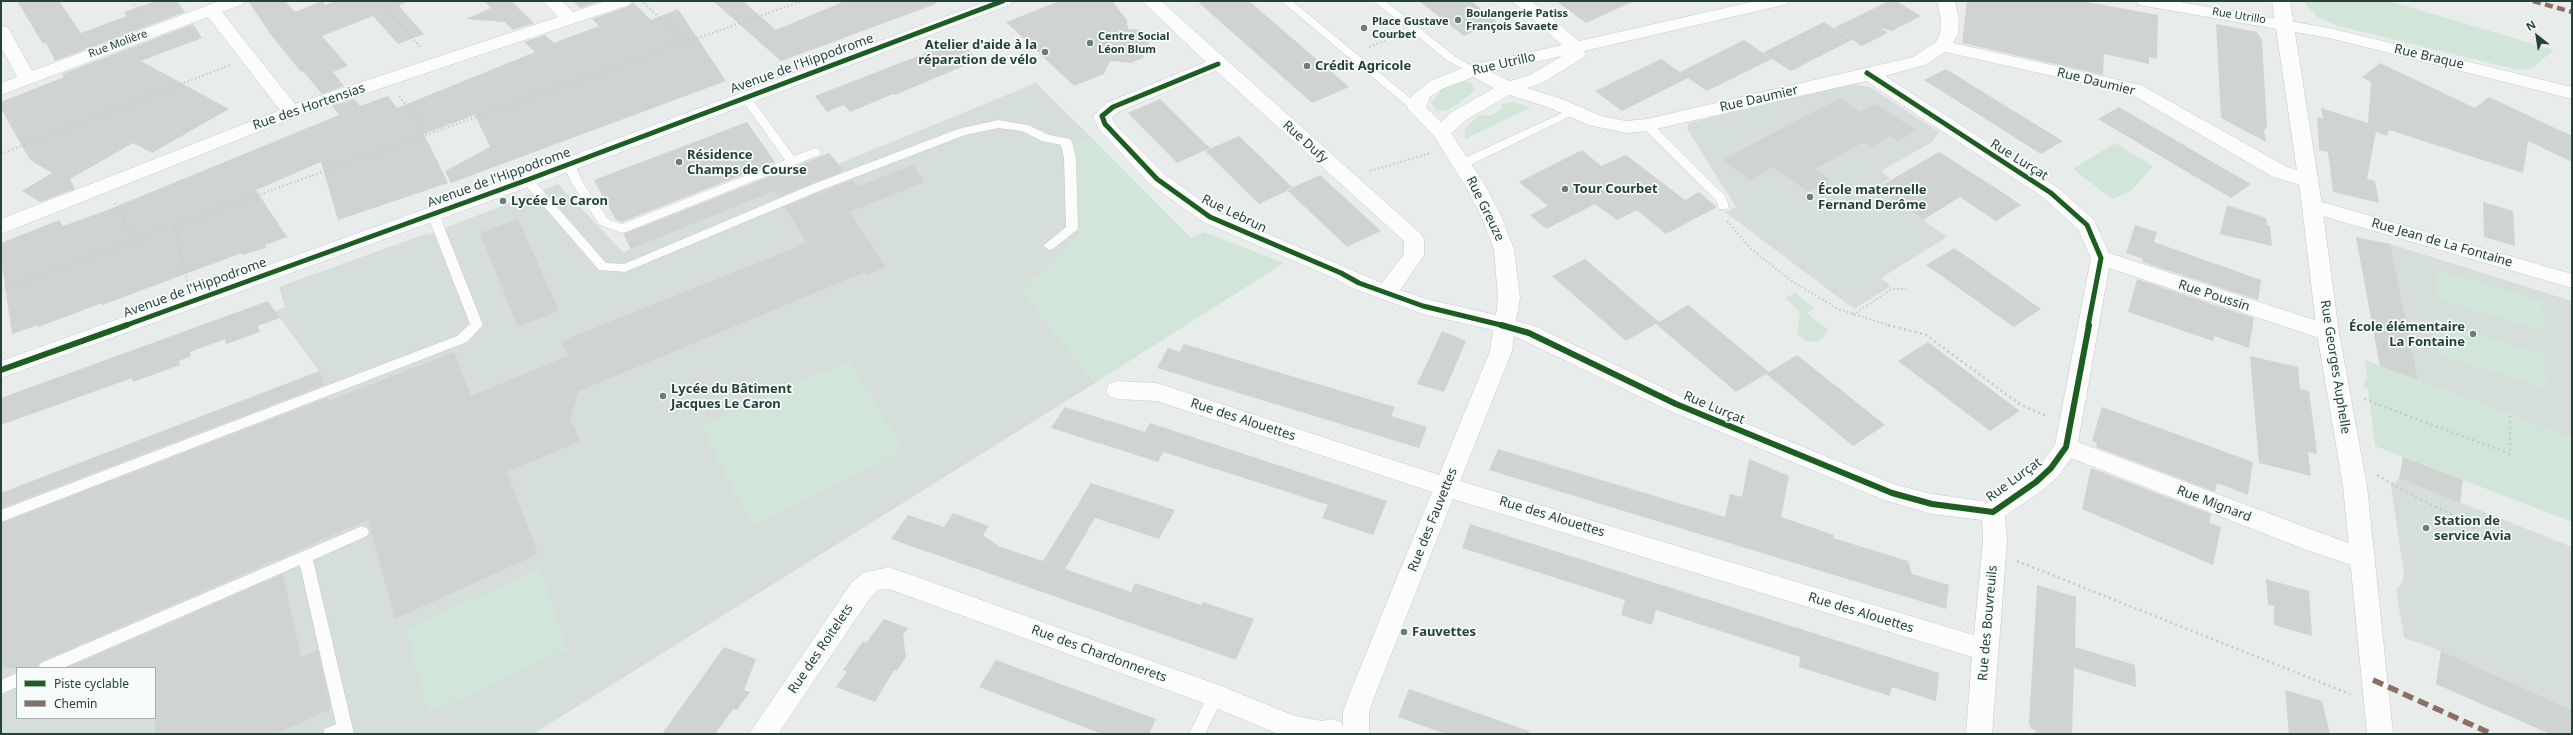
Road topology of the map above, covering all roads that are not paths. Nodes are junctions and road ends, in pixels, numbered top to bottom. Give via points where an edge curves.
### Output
1 (235, 1) edge
2 (552, 1) edge
3 (623, 1) edge
4 (1003, 1) edge
5 (1152, 1) edge
6 (1286, 1) edge
7 (1379, 1) edge
8 (1521, 1) edge
9 (1779, 1) edge
10 (1946, 1) edge
11 (2145, 1) edge
12 (2281, 1) edge
13 (212, 10) junction
14 (570, 19) junction
15 (2286, 25) junction
16 (1, 31) edge
17 (1605, 41) junction
18 (1943, 45) junction
19 (1576, 47) junction
20 (1218, 64) junction
21 (1474, 70) junction
22 (1867, 74) junction
23 (27, 79) junction
24 (1508, 88) junction
25 (1, 89) edge
26 (2572, 93) edge
27 (745, 97) junction
28 (1416, 108) junction
29 (291, 112) junction
30 (1571, 112) junction
31 (1647, 125) junction
32 (1445, 140) junction
33 (815, 152) dead end
34 (792, 161) junction
35 (569, 164) junction
36 (1462, 164) junction
37 (527, 180) junction
38 (2308, 181) junction
39 (1723, 206) road end
40 (2312, 206) junction
41 (434, 214) junction
42 (1, 227) edge
43 (1049, 246) dead end
44 (2101, 258) junction
45 (2572, 281) edge
46 (1387, 292) junction
47 (1506, 327) junction
48 (2328, 333) junction
49 (1, 370) edge
50 (1117, 390) dead end
51 (2066, 447) junction
52 (1447, 486) junction
53 (1992, 512) junction
54 (1, 516) edge
55 (362, 532) dead end
56 (305, 557) junction
57 (2363, 559) junction
58 (889, 578) joint
59 (1986, 650) junction
60 (48, 667) edge
61 (16, 680) edge
62 (1, 687) edge
63 (1216, 696) junction
64 (1336, 730) edge
65 (341, 732) edge
66 (762, 734) edge
67 (1197, 734) edge
68 (1979, 734) edge
69 (2380, 734) edge

1 - 13 street, Rue Molière
2 - 14 street
3 - 14 street, Rue des Hortensias
4 - 27 street, Avenue de l'Hippodrome
5 - 20 street, Rue Dufy
6 - 28 lane
7 - 21 lane via 1452,59
8 - 19 street
9 - 17 street, Rue Utrillo
10 - 18 street via 1950,20 1949,34
11 - 15 street, Rue Utrillo
12 - 15 street, Rue Georges Auphelle
13 - 23 street, Rue Molière
13 - 29 street
14 - 29 street, Rue des Hortensias
15 - 26 street, Rue Braque via 2350,38
15 - 38 street, Rue Georges Auphelle
16 - 23 street
17 - 19 street, Rue Utrillo
17 - 24 street, Rue Utrillo via 1536,78
18 - 22 street, Rue Daumier via 1919,61
18 - 38 street, Rue Daumier via 2135,89 2258,161 2280,172
19 - 21 street, Rue Utrillo
20 - 46 street, Rue Dufy via 1414,240 1414,255
20 - 46 street, Rue Lebrun via 1113,107 1102,116 1105,124 1157,179 1210,217 1359,283
21 - 24 street, Rue Daumier
21 - 28 street, Rue Utrillo via 1424,93
22 - 31 street, Rue Daumier
22 - 44 street, Rue Lurçat via 2051,193 2087,225
23 - 25 street, Rue Molière
24 - 30 street, Rue Daumier
24 - 32 street, Rue Utrillo via 1459,116
27 - 34 lane
27 - 35 street, Avenue de l'Hippodrome
28 - 32 street, Rue Greuze
29 - 42 street, Rue des Hortensias
30 - 31 street, Rue Daumier via 1596,121 1626,127
30 - 36 lane
31 - 39 lane via 1721,199
32 - 36 street, Rue Greuze
33 - 34 lane
34 - 35 lane via 622,229 604,222 578,184
35 - 37 street, Avenue de l'Hippodrome
36 - 47 street, Rue Greuze via 1492,218 1504,249 1509,298
37 - 41 street, Avenue de l'Hippodrome
37 - 43 lane via 603,267 625,268 814,188 962,132 998,124 1024,128 1046,138 1066,142 1070,158 1072,229
38 - 40 street, Rue Georges Auphelle
40 - 45 street, Rue Jean de La Fontaine
40 - 48 street, Rue Georges Auphelle
41 - 49 street, Avenue de l'Hippodrome
41 - 54 lane via 477,325 462,339
44 - 48 street, Rue Poussin
44 - 51 street, Rue Lurçat
46 - 47 street, Rue Lebrun via 1423,306 1483,319
47 - 52 street, Rue des Fauvettes via 1501,351
47 - 53 street, Rue Lurçat via 1529,333 1676,404 1892,493 1932,504
48 - 57 street, Rue Georges Auphelle via 2351,460
50 - 52 street, Rue des Alouettes via 1157,392
51 - 53 street, Rue Lurçat via 2051,468 2036,482
51 - 57 street, Rue Mignard
52 - 59 street, Rue des Alouettes
52 - 64 street, Rue des Fauvettes
53 - 59 street, Rue des Bouvreuils via 1994,554
55 - 56 lane
56 - 60 lane
56 - 65 lane
57 - 69 street, Rue Georges Auphelle
58 - 63 street, Rue des Chardonnerets
58 - 66 street, Rue des Roitelets via 872,581 861,590
59 - 68 street, Rue des Bouvreuils
61 - 62 lane
63 - 64 street, Rue des Chardonnerets
63 - 67 lane

